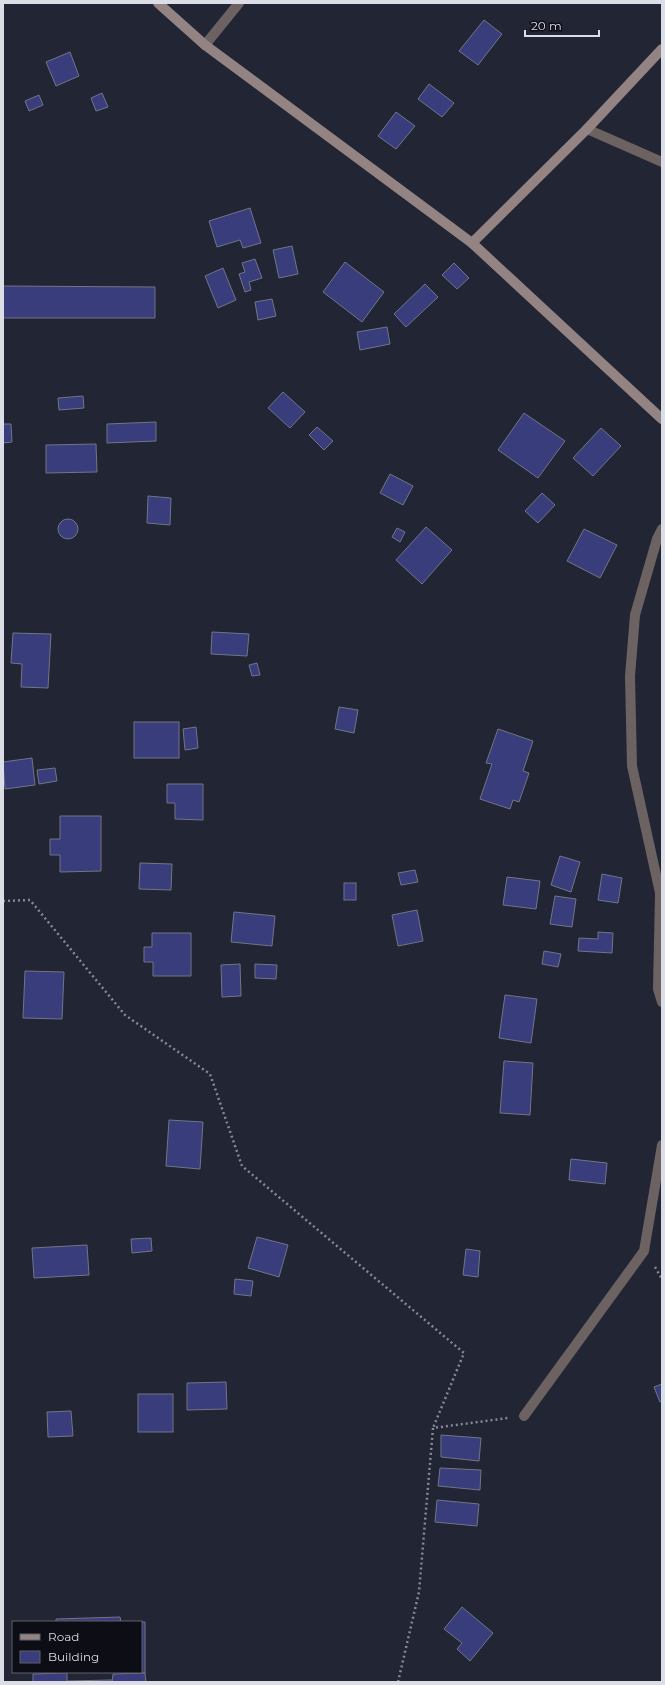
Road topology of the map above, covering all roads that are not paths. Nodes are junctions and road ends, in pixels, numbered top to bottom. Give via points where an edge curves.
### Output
1 (158, 3) edge
2 (239, 3) edge
3 (205, 45) junction
4 (662, 49) edge
5 (587, 129) junction
6 (662, 162) edge
7 (472, 243) junction
8 (662, 419) edge
9 (662, 529) edge
10 (662, 1002) edge
11 (662, 1145) edge
12 (524, 1416) road end

1 - 3 street
2 - 3 street
3 - 7 street
4 - 5 street
5 - 6 street
5 - 7 street
7 - 8 street
9 - 10 street via 635,615 630,676 632,766 660,893 658,989
11 - 12 street via 644,1251

